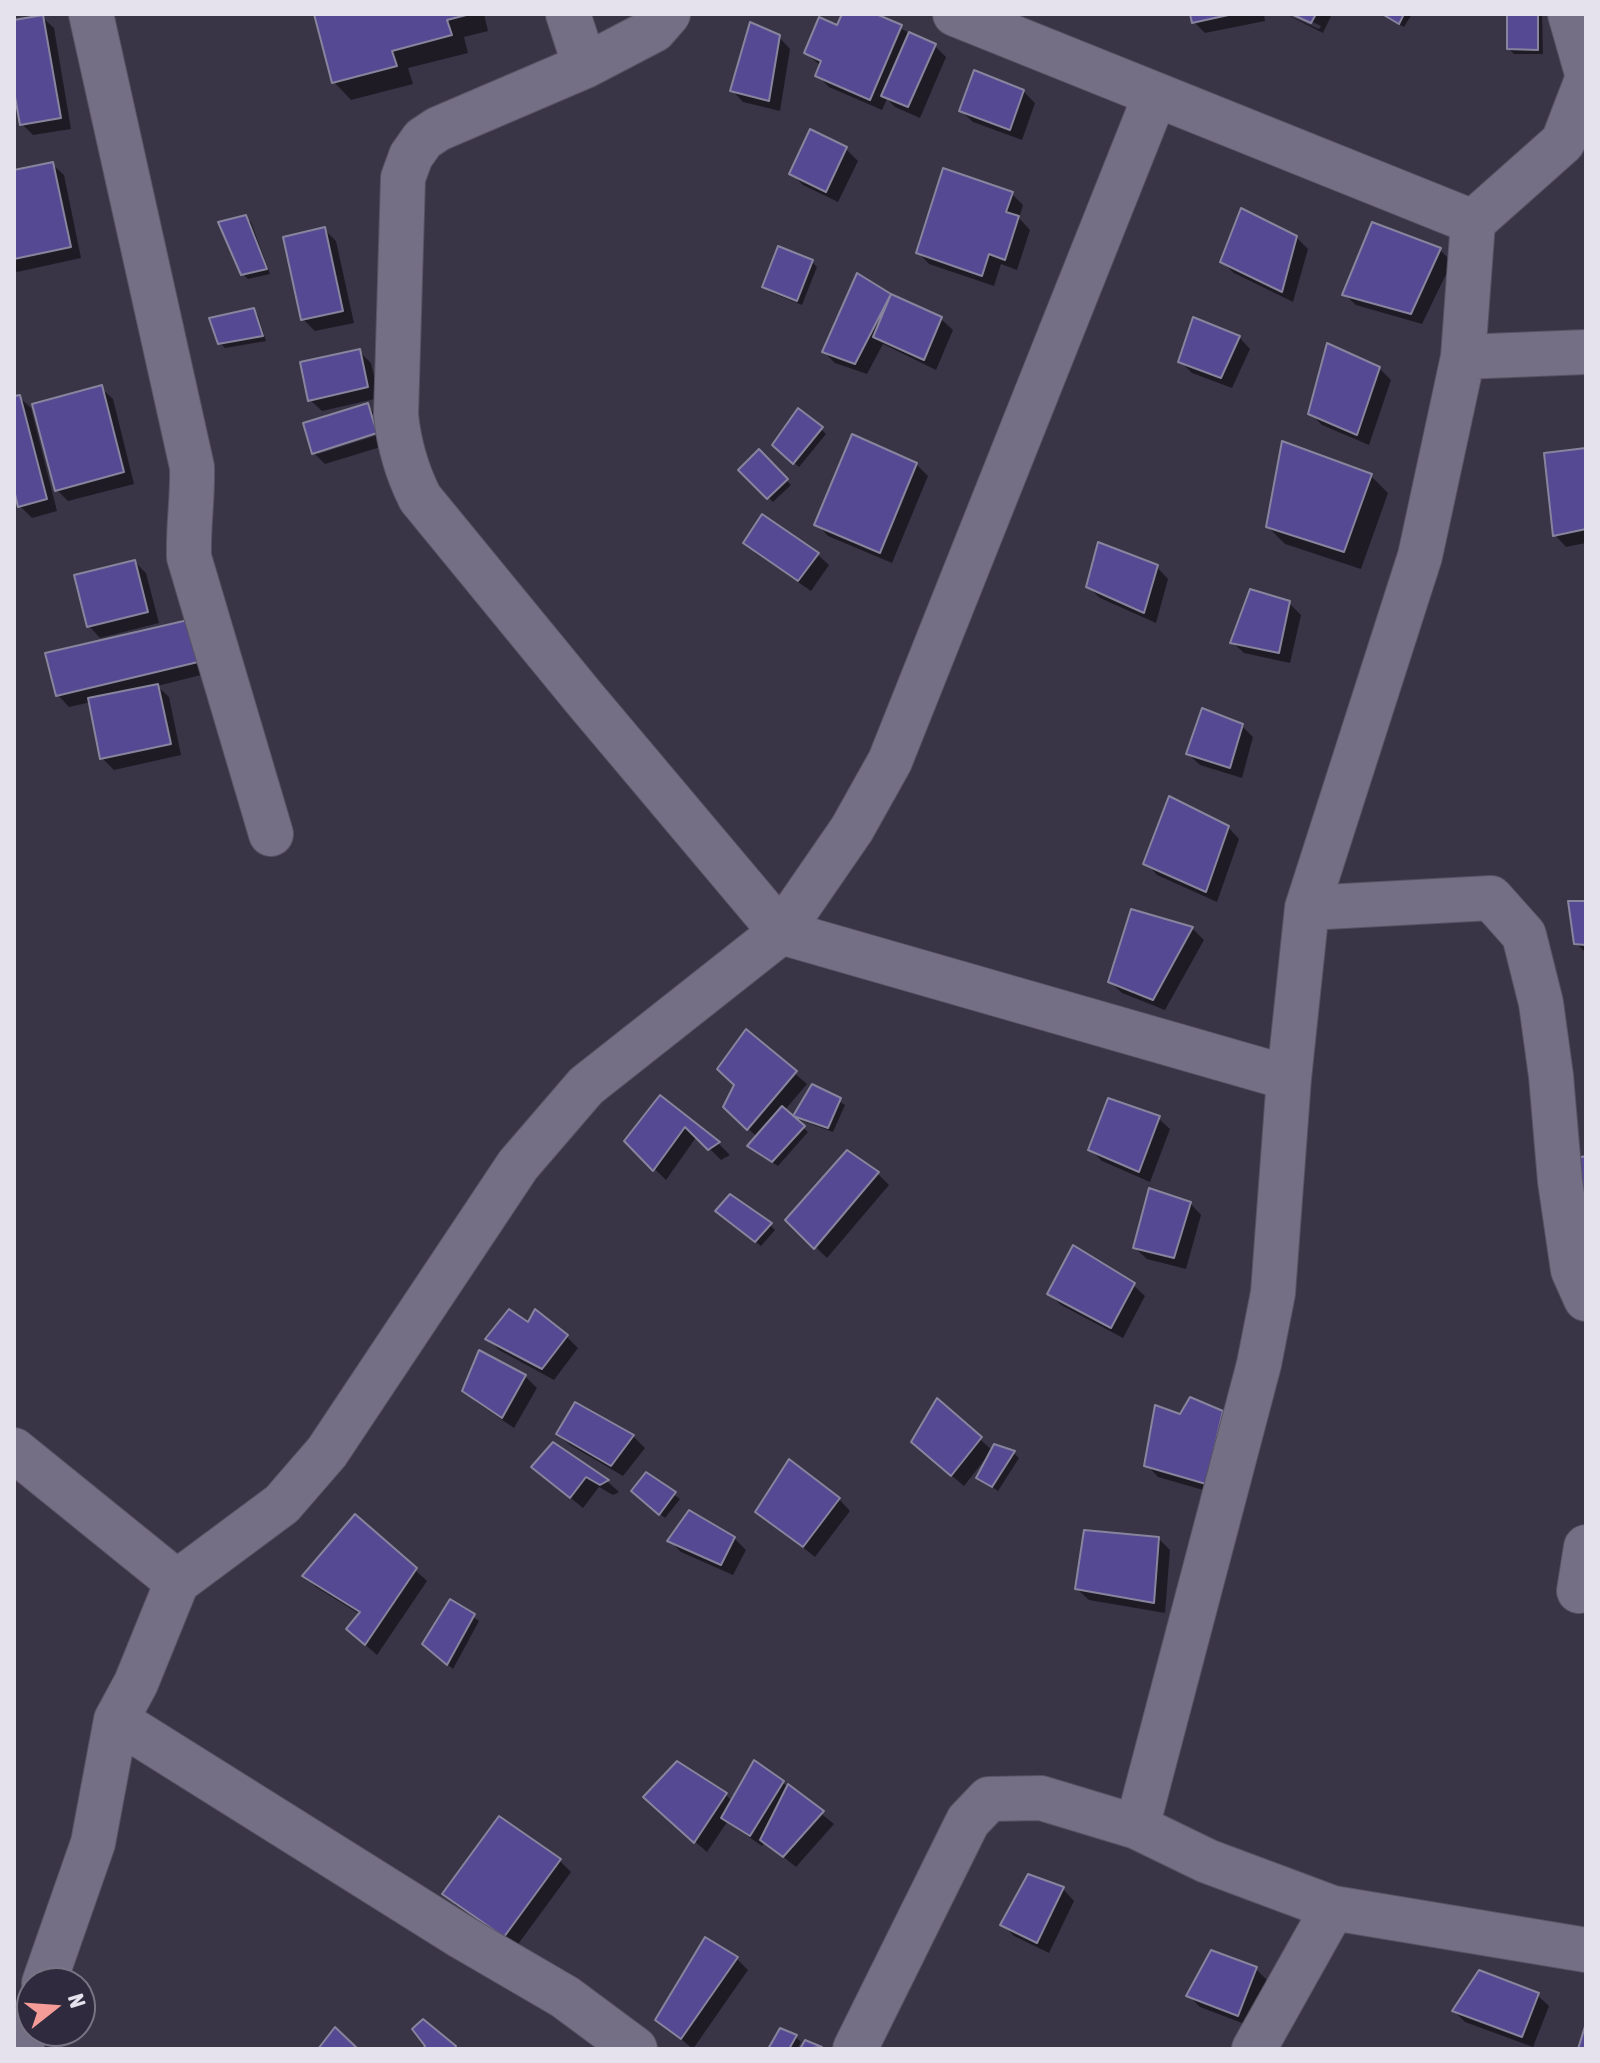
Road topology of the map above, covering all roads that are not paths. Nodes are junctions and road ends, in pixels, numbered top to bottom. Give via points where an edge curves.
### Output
1 (91, 14) edge
2 (568, 14) edge
3 (668, 14) edge
4 (955, 14) edge
5 (1570, 14) edge
6 (585, 66) junction
7 (1586, 70) edge
8 (1586, 82) edge
9 (1155, 96) junction
10 (1473, 222) junction
11 (1586, 352) edge
12 (1463, 357) junction
13 (271, 834) dead end
14 (1307, 908) junction
15 (781, 932) junction
16 (1289, 1078) junction
17 (1586, 1299) edge
18 (14, 1450) edge
19 (1586, 1547) edge
20 (177, 1582) junction
21 (1579, 1591) dead end
22 (116, 1720) junction
23 (1137, 1827) junction
24 (1333, 1908) junction
25 (1586, 1950) edge
26 (50, 1967) edge
27 (635, 2049) edge
28 (855, 2049) edge
29 (1254, 2049) edge

1 - 13 street via 192,467 189,557
2 - 6 street
3 - 6 street via 654,30
4 - 9 street
5 - 7 street
6 - 15 street via 438,129 411,156 403,178 401,212 398,444 420,498
8 - 10 street via 1563,142
9 - 10 street
9 - 15 street via 890,761 852,829
10 - 12 street
11 - 12 street
12 - 14 street via 1420,556
14 - 16 street
14 - 17 street via 1491,898 1524,935 1541,1003 1573,1270
15 - 16 street
15 - 20 street via 586,1086 518,1165 327,1452 282,1504
16 - 23 street via 1273,1293 1259,1364
18 - 20 street
19 - 21 street
20 - 22 street
22 - 26 street via 93,1843
22 - 27 street via 565,1997
23 - 24 street via 1207,1861
23 - 28 street via 1041,1798 989,1799 968,1821
24 - 25 street
24 - 29 street

